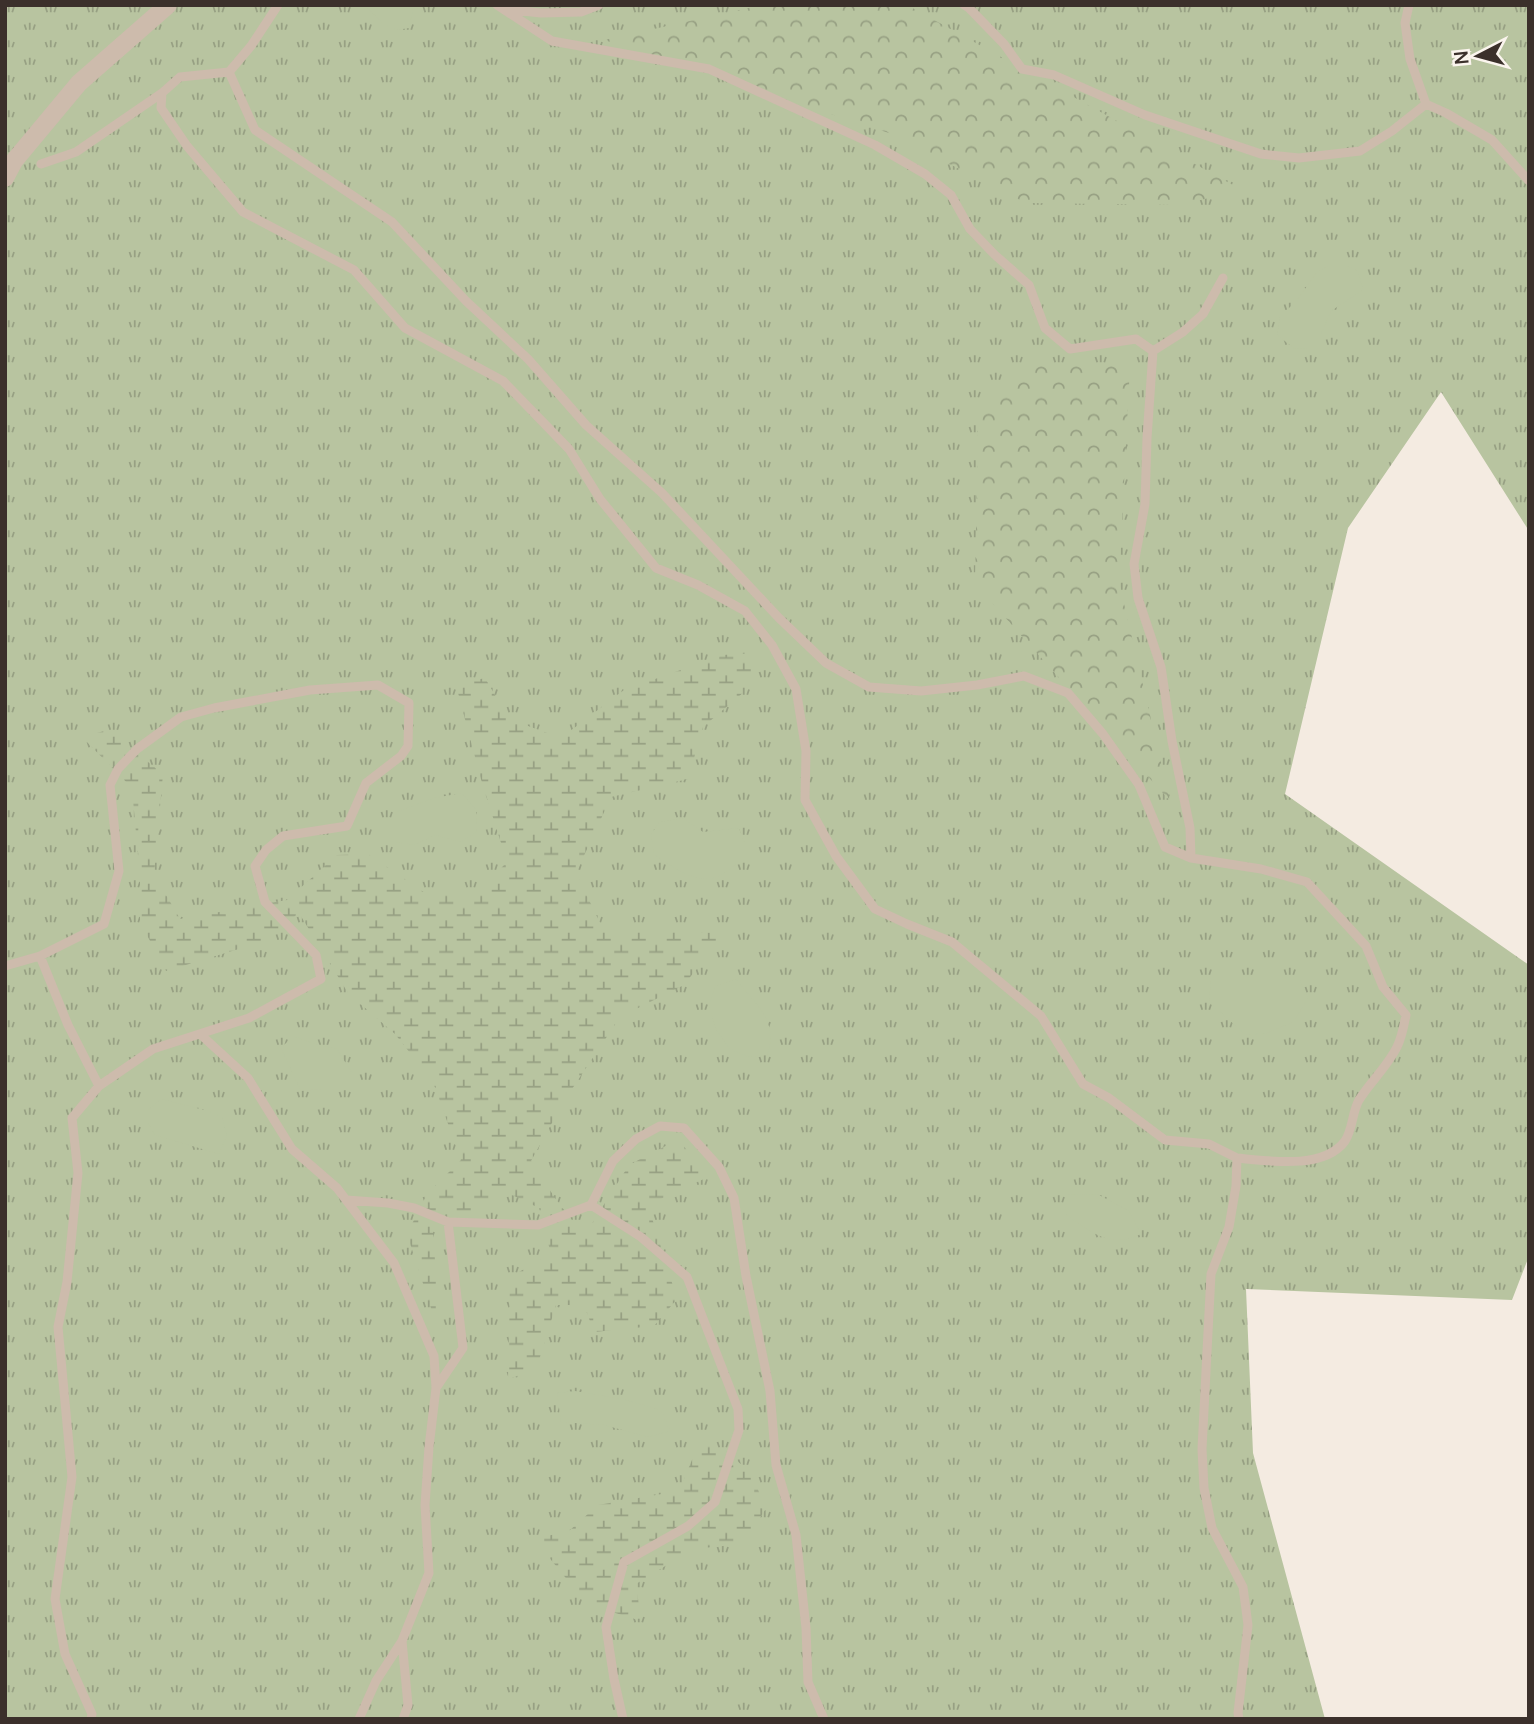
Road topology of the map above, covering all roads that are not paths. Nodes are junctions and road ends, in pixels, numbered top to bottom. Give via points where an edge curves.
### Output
1 (168, 5) edge
2 (278, 5) edge
3 (599, 5) edge
4 (964, 5) edge
5 (1409, 5) edge
6 (500, 7) edge
7 (229, 72) junction
8 (163, 93) junction
9 (1426, 104) junction
10 (41, 163) dead end
11 (5, 178) edge
12 (1529, 180) edge
13 (1223, 278) dead end
14 (1153, 351) junction
15 (1191, 858) junction
16 (40, 956) junction
17 (5, 966) edge
18 (200, 1034) junction
19 (99, 1086) junction
20 (1237, 1158) junction
21 (346, 1200) junction
22 (591, 1205) junction
23 (448, 1222) junction
24 (436, 1388) junction
25 (402, 1641) junction
26 (90, 1719) edge
27 (359, 1719) edge
28 (403, 1719) edge
29 (623, 1719) edge
30 (824, 1719) edge
31 (1239, 1719) edge

1 - 11 street via 79,83
2 - 7 lane
3 - 6 lane via 582,12 541,13
4 - 9 lane via 1022,69 1054,75 1144,115 1261,154 1298,158 1360,151
5 - 9 lane via 1405,23 1410,59
6 - 14 lane via 552,41 709,69 875,145 951,195 970,229 1029,285 1045,328 1070,349 1136,339
7 - 8 lane via 180,77
7 - 15 lane via 255,130 391,222 528,359 586,425 662,494 826,663 869,687 921,691 1024,676 1068,693 1139,785 1165,848
8 - 10 lane via 76,152
8 - 20 lane via 161,108 243,212 354,270 405,327 503,382 569,449 600,499 656,568 745,611 772,645 796,689 806,751 805,800 836,856 874,909 952,942 1041,1016 1083,1084 1165,1140 1209,1144
9 - 12 lane via 1492,141
13 - 14 lane via 1203,314
14 - 15 lane via 1145,504 1135,564 1138,598 1161,667 1190,828
15 - 20 lane via 1307,882 1366,946 1382,987 1406,1015 1398,1045 1357,1101 1346,1140 1334,1152 1311,1160 1280,1162
16 - 17 lane
16 - 18 lane via 104,924 119,871 110,785 137,749 181,718 214,708 310,691 378,685 409,703 408,746 401,757 366,783 346,826 283,836 255,866 265,902 316,955 321,979 249,1018
16 - 19 lane
18 - 19 lane via 153,1049
18 - 21 lane via 248,1078 292,1149
19 - 26 lane via 72,1118 78,1173 58,1327 72,1477 55,1599 65,1654 92,1714
20 - 31 lane via 1229,1227 1211,1274 1202,1449 1203,1488 1212,1528 1245,1599 1248,1625
21 - 23 lane via 414,1208
21 - 24 lane via 394,1263 434,1356
22 - 23 lane via 538,1225
22 - 29 lane via 641,1237 687,1277 738,1409 740,1430 715,1502 688,1526 624,1562 606,1627
22 - 30 lane via 613,1161 636,1139 660,1126 684,1128 719,1167 734,1198 770,1391 776,1465 796,1535 808,1682
23 - 24 lane via 463,1349
24 - 25 lane via 425,1505 429,1573
25 - 27 lane
25 - 28 lane via 408,1705

